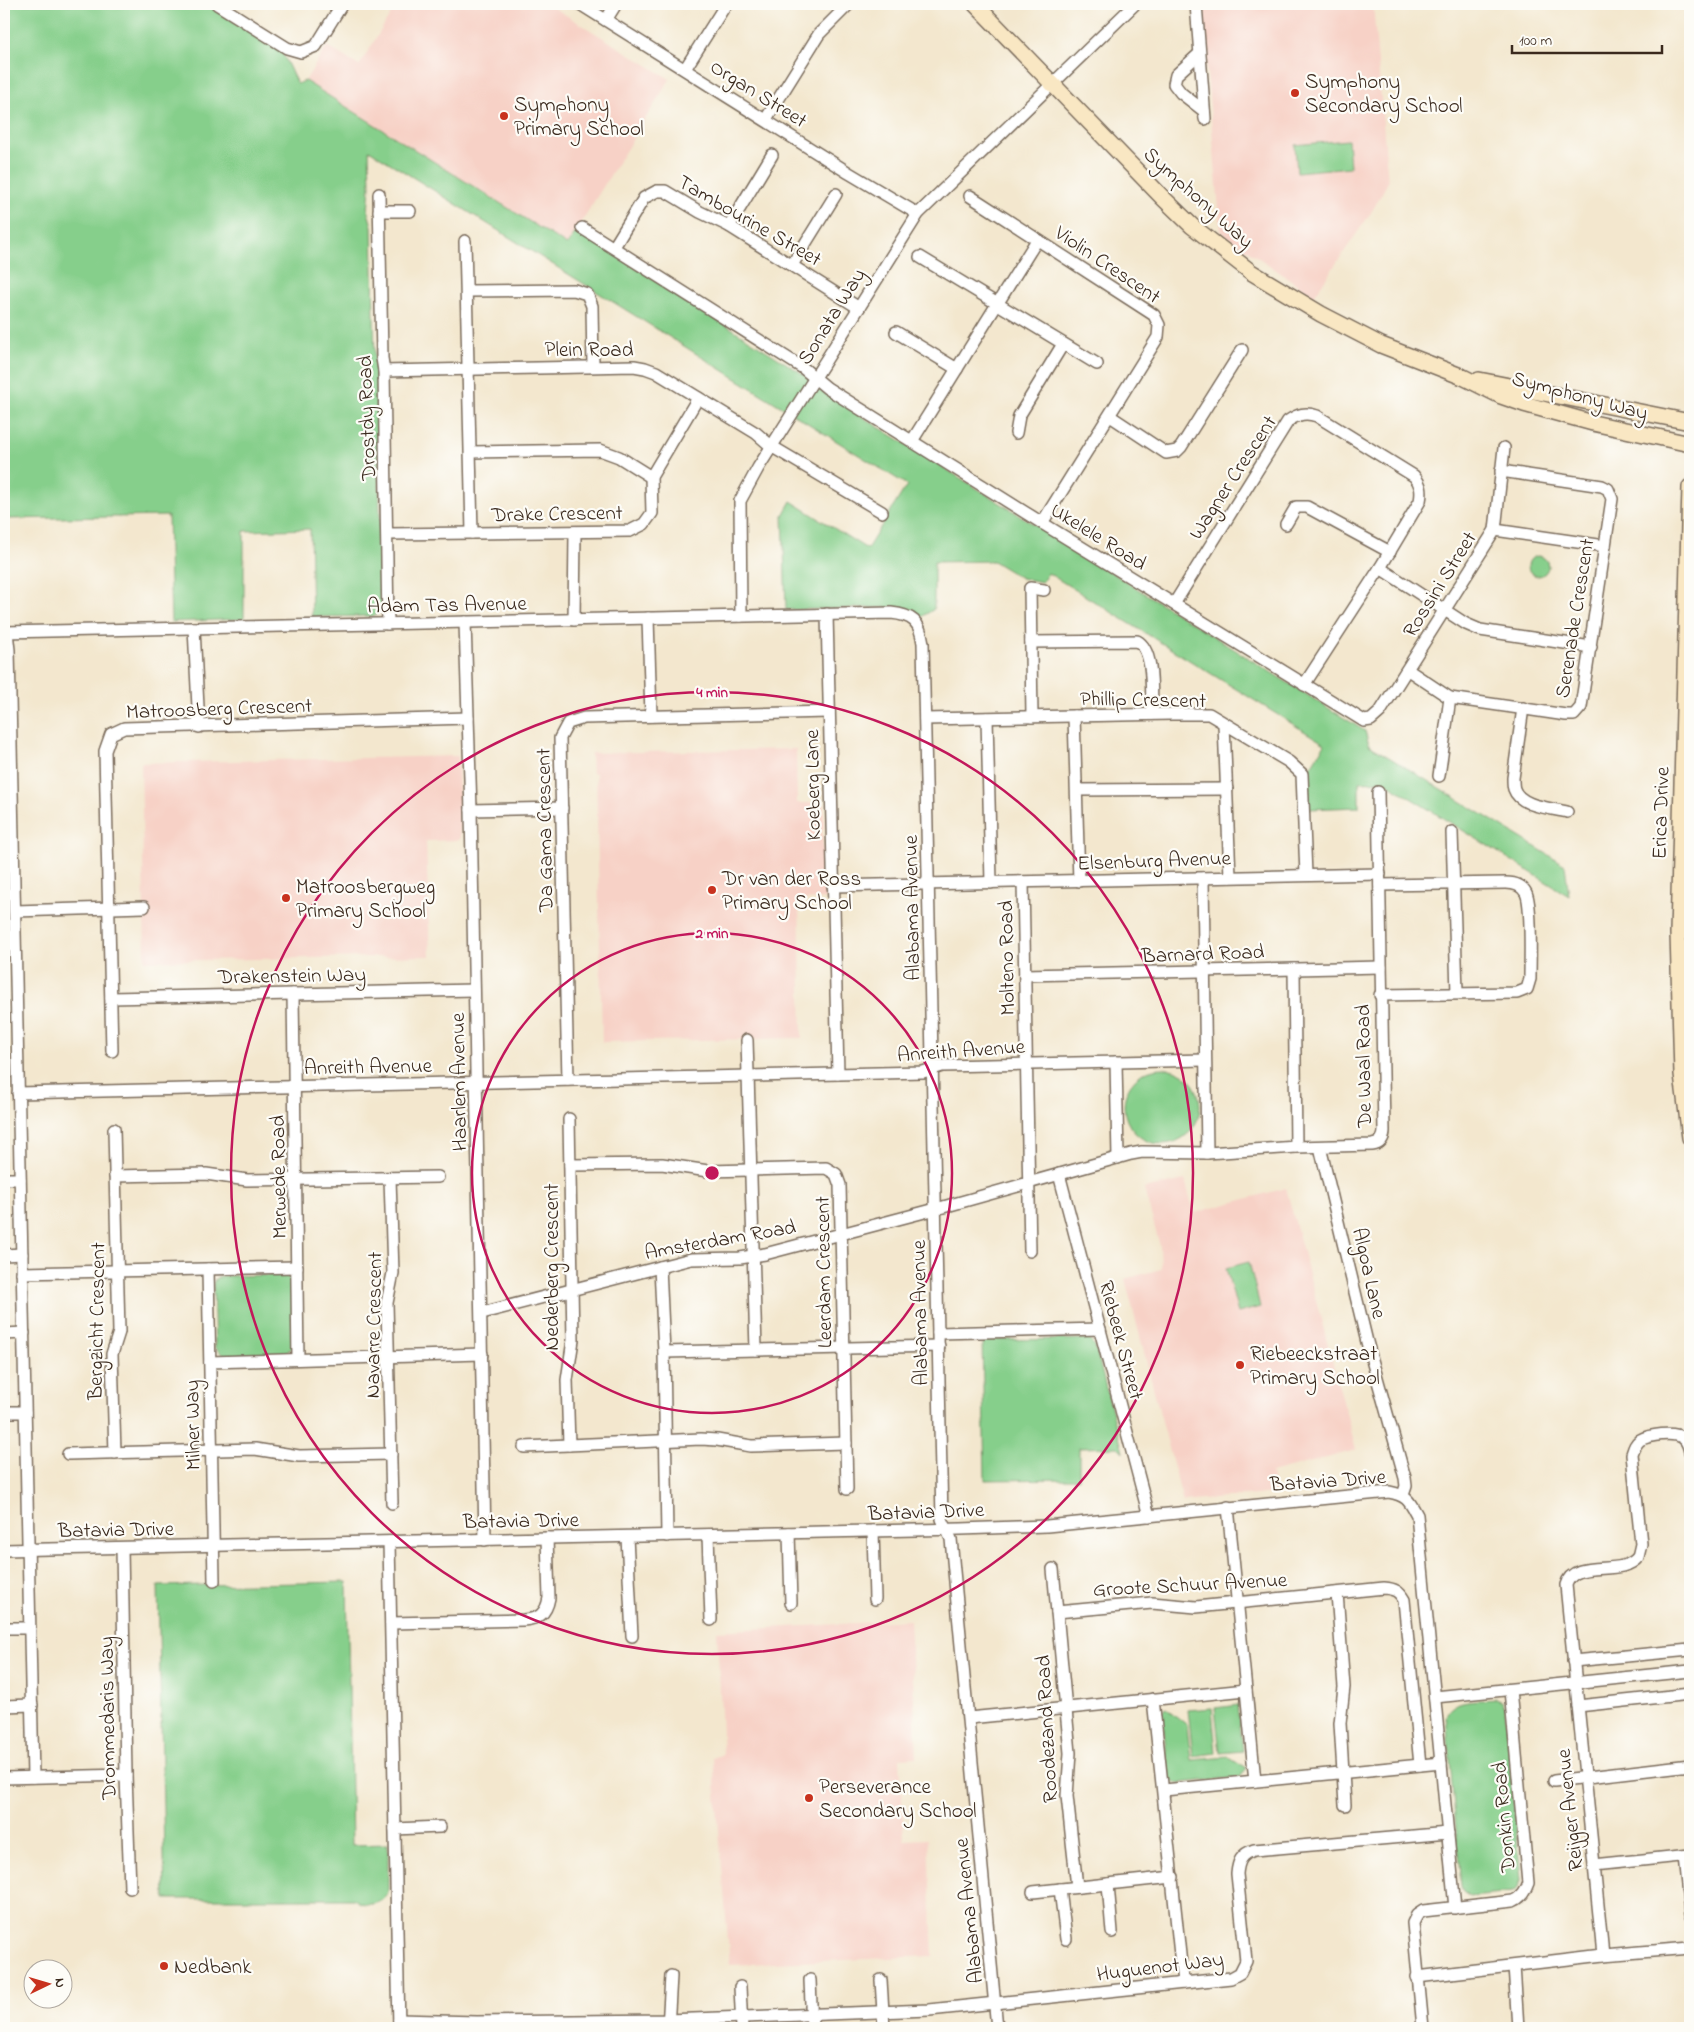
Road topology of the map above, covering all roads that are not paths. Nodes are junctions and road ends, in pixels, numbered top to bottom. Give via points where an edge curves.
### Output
1 (217, 4) edge
2 (342, 4) edge
3 (580, 4) edge
4 (616, 4) edge
5 (726, 4) edge
6 (849, 4) edge
7 (976, 4) edge
8 (1135, 4) edge
9 (1196, 4) edge
10 (230, 7) edge
11 (606, 20) junction
12 (1199, 54) junction
13 (685, 69) junction
14 (1053, 83) junction
15 (766, 119) junction
16 (772, 155) dead end
17 (379, 194) dead end
18 (836, 194) dead end
19 (970, 196) dead end
20 (379, 211) junction
21 (410, 211) dead end
22 (918, 214) junction
23 (729, 226) junction
24 (582, 228) dead end
25 (1038, 240) junction
26 (465, 241) dead end
27 (614, 247) junction
28 (920, 257) dead end
29 (792, 265) junction
30 (468, 291) junction
31 (998, 304) junction
32 (859, 308) junction
33 (896, 332) dead end
34 (1063, 344) junction
35 (1242, 350) dead end
36 (1097, 364) dead end
37 (593, 366) junction
38 (470, 369) junction
39 (957, 369) junction
40 (384, 371) junction
41 (1462, 377) junction
42 (815, 378) junction
43 (698, 398) junction
44 (1110, 416) junction
45 (1690, 422) edge
46 (1016, 433) dead end
47 (912, 441) junction
48 (1690, 444) edge
49 (771, 446) junction
50 (1504, 448) dead end
51 (472, 452) junction
52 (1501, 471) junction
53 (651, 477) junction
54 (1690, 487) edge
55 (882, 512) dead end
56 (1042, 523) junction
57 (1286, 524) dead end
58 (1495, 530) junction
59 (575, 532) junction
60 (472, 533) junction
61 (388, 534) junction
62 (1605, 546) junction
63 (1390, 552) junction
64 (1380, 568) junction
65 (1044, 590) dead end
66 (1174, 604) junction
67 (1444, 610) junction
68 (891, 613) joint
69 (828, 614) junction
70 (741, 616) junction
71 (648, 618) junction
72 (574, 620) junction
73 (465, 622) junction
74 (388, 624) junction
75 (194, 628) junction
76 (5, 632) edge
77 (1030, 642) junction
78 (1591, 647) junction
79 (1408, 670) junction
80 (1304, 685) junction
81 (1450, 698) junction
82 (1523, 708) junction
83 (830, 712) junction
84 (1152, 714) junction
85 (651, 716) junction
86 (1074, 716) junction
87 (1032, 717) junction
88 (468, 718) junction
89 (987, 718) junction
90 (925, 719) junction
91 (1366, 722) joint
92 (1224, 724) junction
93 (199, 726) junction
94 (1439, 776) dead end
95 (1227, 789) junction
96 (1077, 790) junction
97 (1378, 792) dead end
98 (562, 808) junction
99 (470, 810) junction
100 (1567, 812) dead end
101 (1452, 832) dead end
102 (1306, 875) junction
103 (1230, 877) junction
104 (1203, 878) junction
105 (1380, 880) junction
106 (1079, 881) junction
107 (1023, 882) junction
108 (991, 883) junction
109 (929, 884) junction
110 (1452, 884) junction
111 (834, 886) junction
112 (144, 906) dead end
113 (108, 908) junction
114 (15, 911) junction
115 (1382, 967) junction
116 (1294, 969) junction
117 (1203, 972) junction
118 (1025, 975) junction
119 (474, 990) junction
120 (293, 994) junction
121 (1457, 994) junction
122 (1380, 995) junction
123 (110, 998) junction
124 (748, 1040) dead end
125 (112, 1051) dead end
126 (1205, 1060) junction
127 (1116, 1062) junction
128 (1027, 1064) junction
129 (933, 1069) junction
130 (838, 1074) junction
131 (749, 1076) junction
132 (568, 1080) junction
133 (476, 1082) junction
134 (295, 1086) junction
135 (18, 1092) junction
136 (569, 1119) dead end
137 (114, 1129) dead end
138 (1690, 1138) edge
139 (1296, 1147) junction
140 (1320, 1147) junction
141 (1208, 1152) junction
142 (1118, 1158) junction
143 (570, 1165) junction
144 (751, 1169) junction
145 (1059, 1174) junction
146 (115, 1176) junction
147 (438, 1176) dead end
148 (390, 1178) junction
149 (4, 1179) edge
150 (20, 1179) junction
151 (297, 1180) junction
152 (1030, 1182) junction
153 (936, 1209) junction
154 (841, 1234) junction
155 (1030, 1251) dead end
156 (22, 1254) junction
157 (4, 1255) edge
158 (752, 1257) junction
159 (298, 1267) junction
160 (660, 1267) junction
161 (208, 1269) junction
162 (117, 1271) junction
163 (22, 1273) junction
164 (572, 1289) junction
165 (482, 1313) junction
166 (1100, 1329) junction
167 (938, 1332) junction
168 (24, 1333) junction
169 (4, 1334) edge
170 (939, 1346) junction
171 (844, 1348) junction
172 (756, 1350) junction
173 (664, 1352) junction
174 (482, 1354) junction
175 (389, 1356) junction
176 (298, 1359) junction
177 (210, 1362) junction
178 (4, 1412) edge
179 (25, 1412) junction
180 (665, 1440) junction
181 (846, 1443) junction
182 (569, 1445) junction
183 (524, 1447) dead end
184 (211, 1451) junction
185 (1690, 1452) edge
186 (115, 1453) junction
187 (68, 1454) dead end
188 (391, 1454) junction
189 (847, 1489) dead end
190 (1403, 1495) junction
191 (392, 1503) dead end
192 (1228, 1507) junction
193 (1149, 1516) junction
194 (947, 1530) junction
195 (873, 1531) junction
196 (789, 1533) junction
197 (708, 1535) junction
198 (667, 1536) junction
199 (627, 1537) junction
200 (547, 1538) junction
201 (485, 1540) junction
202 (389, 1542) junction
203 (212, 1546) junction
204 (122, 1548) junction
205 (4, 1550) edge
206 (28, 1550) junction
207 (1053, 1569) dead end
208 (214, 1581) dead end
209 (1337, 1593) junction
210 (875, 1599) dead end
211 (1237, 1602) junction
212 (791, 1603) dead end
213 (1057, 1612) junction
214 (711, 1620) dead end
215 (391, 1623) junction
216 (4, 1628) edge
217 (30, 1628) junction
218 (632, 1636) dead end
219 (1690, 1650) edge
220 (1573, 1661) junction
221 (1690, 1672) edge
222 (1576, 1683) junction
223 (1246, 1690) junction
224 (1510, 1690) junction
225 (1690, 1694) edge
226 (1153, 1698) junction
227 (1434, 1698) junction
228 (32, 1705) junction
229 (4, 1706) edge
230 (1066, 1706) junction
231 (1578, 1706) junction
232 (969, 1718) junction
233 (1441, 1763) junction
234 (1420, 1765) junction
235 (1690, 1766) edge
236 (1342, 1773) junction
237 (126, 1775) junction
238 (33, 1777) junction
239 (1585, 1777) junction
240 (4, 1778) edge
241 (1255, 1781) junction
242 (1554, 1781) dead end
243 (1164, 1790) junction
244 (1345, 1805) dead end
245 (440, 1828) dead end
246 (395, 1829) junction
247 (1448, 1833) junction
248 (1687, 1855) edge
249 (1594, 1865) junction
250 (1173, 1877) junction
251 (1108, 1884) junction
252 (1077, 1887) junction
253 (130, 1888) dead end
254 (1060, 1889) junction
255 (1033, 1892) dead end
256 (1455, 1908) junction
257 (1690, 1915) edge
258 (1112, 1932) dead end
259 (1066, 1939) dead end
260 (1690, 1948) edge
261 (1603, 1955) junction
262 (1514, 1966) junction
263 (670, 1976) dead end
264 (1417, 1977) junction
265 (810, 1980) dead end
266 (881, 1980) dead end
267 (1183, 1982) junction
268 (740, 1987) dead end
269 (996, 2003) junction
270 (883, 2012) junction
271 (811, 2015) junction
272 (742, 2023) edge
273 (399, 2024) edge
274 (668, 2024) edge
275 (477, 2025) edge
276 (548, 2025) edge
277 (812, 2028) edge
278 (884, 2028) edge
279 (997, 2028) edge
280 (1423, 2028) edge
281 (1518, 2028) edge

1 - 10 street
2 - 10 street via 316,46 301,52 287,48
3 - 11 street, Organ Street
4 - 11 street
5 - 13 street
6 - 15 street via 819,34
7 - 14 main road, Symphony Way
8 - 14 street, Sonata Way
9 - 12 street
11 - 13 street, Organ Street
12 - 12 street via 1204,115 1174,84 1176,75
13 - 15 street, Organ Street
14 - 22 street, Sonata Way
14 - 41 main road, Symphony Way via 1192,226 1251,272 1321,314 1382,345
15 - 22 street, Organ Street
16 - 23 street
17 - 20 street, Drostdy Road
18 - 29 street
19 - 25 street
20 - 21 street
20 - 40 street, Drostdy Road
22 - 32 street, Sonata Way
23 - 27 street, Tambourine Street via 666,191 657,191 644,198
23 - 29 street, Tambourine Street
24 - 27 street, Ukelele Road
25 - 31 street, Violin Crescent
25 - 44 street, Violin Crescent via 1154,314 1159,325 1158,337
26 - 30 street
27 - 42 street, Ukelele Road
28 - 31 street
29 - 32 street, Tambourine Street
30 - 37 street via 574,290 587,294 592,306
30 - 38 street
31 - 34 street
31 - 39 street, Violin Crescent
32 - 42 street, Sonata Way
33 - 39 street
34 - 36 street
34 - 46 street via 1019,416
35 - 44 street via 1176,451 1166,453
37 - 38 street, Plein Road
37 - 43 street, Plein Road via 645,368
38 - 40 street, Plein Road
38 - 51 street
39 - 47 street, Violin Crescent
40 - 61 street, Drostdy Road
41 - 45 main road, Symphony Way
41 - 48 main road, Symphony Way via 1501,396 1557,414
42 - 47 street, Ukelele Road
42 - 49 street, Sonata Way
43 - 49 street, Plein Road via 756,433
43 - 53 street
44 - 56 street, Violin Crescent
47 - 56 street, Ukelele Road
49 - 55 street, Plein Road
49 - 70 street, Sonata Way via 740,501
50 - 52 street, Rossini Street
51 - 53 street via 600,450
51 - 60 street
52 - 58 street, Rossini Street
52 - 62 street, Serenade Crescent via 1608,489 1612,499
53 - 59 street, Drake Crescent via 652,512 644,524 630,531
54 - 138 main road, Erica Drive via 1678,933 1682,1074
56 - 66 street, Ukelele Road
57 - 63 street via 1296,507 1307,506
58 - 62 street
58 - 67 street, Rossini Street
59 - 60 street, Drake Crescent
59 - 72 street
60 - 61 street, Drake Crescent
61 - 74 street, Drostdy Road
62 - 78 street, Serenade Crescent
63 - 64 street, Wagner Crescent
63 - 66 street, Wagner Crescent via 1420,501 1422,493 1418,480 1317,416 1302,414 1288,422
64 - 67 street
64 - 80 street, Wagner Crescent
65 - 77 street via 1030,588
66 - 80 street, Ukelele Road
67 - 78 street via 1480,630
67 - 79 street, Rossini Street
68 - 69 street, Adam Tas Avenue
68 - 90 street, Alabama Avenue via 904,614 921,630
69 - 70 street, Adam Tas Avenue
69 - 83 street, Koeberg Lane
70 - 71 street, Adam Tas Avenue
71 - 72 street, Adam Tas Avenue
71 - 85 street
72 - 73 street, Adam Tas Avenue
73 - 74 street, Adam Tas Avenue
73 - 88 street, Haarlem Avenue
74 - 75 street, Adam Tas Avenue
75 - 76 street, Adam Tas Avenue
75 - 93 street
76 - 114 street
77 - 84 street via 1141,643 1148,652
77 - 87 street
78 - 82 street, Serenade Crescent via 1578,712 1566,715
79 - 81 street, Serenade Crescent
79 - 91 street, Rossini Street via 1380,712
80 - 91 street, Ukelele Road
81 - 82 street, Serenade Crescent
81 - 94 street
82 - 100 street via 1513,789 1527,802
83 - 85 street, Da Gama Crescent
83 - 111 street, Koeberg Lane
84 - 86 street, Phillip Crescent
84 - 92 street, Phillip Crescent via 1209,714
85 - 98 street, Da Gama Crescent via 584,718 568,723 560,738
86 - 87 street, Phillip Crescent
86 - 96 street
87 - 89 street, Phillip Crescent
88 - 93 street, Matroosberg Crescent
88 - 99 street, Haarlem Avenue
89 - 90 street, Phillip Crescent
89 - 108 street
90 - 109 street, Alabama Avenue
92 - 95 street
92 - 102 street, Phillip Crescent via 1289,762 1302,774
93 - 113 street, Matroosberg Crescent via 124,728 109,738 105,750
95 - 96 street
95 - 103 street
96 - 106 street
97 - 105 street, De Waal Road
98 - 99 street
98 - 132 street, Da Gama Crescent
99 - 119 street, Haarlem Avenue
101 - 110 street
102 - 103 street, Elsenburg Avenue
102 - 105 street, Elsenburg Avenue
103 - 104 street, Elsenburg Avenue
104 - 106 street, Elsenburg Avenue
104 - 117 street
105 - 110 street, Elsenburg Avenue
105 - 115 street, De Waal Road
106 - 107 street, Elsenburg Avenue
107 - 108 street, Elsenburg Avenue
107 - 118 street, Molteno Road
108 - 109 street, Elsenburg Avenue
109 - 111 street, Elsenburg Avenue
109 - 129 street, Alabama Avenue
110 - 121 street
110 - 121 street, Elsenburg Avenue via 1514,883 1522,887 1528,901 1529,986 1520,992
111 - 130 street, Koeberg Lane
112 - 113 street
113 - 114 street
113 - 123 street, Matroosberg Crescent
114 - 135 street
115 - 116 street, Barnard Road
115 - 122 street, De Waal Road
116 - 117 street, Barnard Road
116 - 139 street
117 - 118 street, Barnard Road
117 - 126 street
118 - 128 street, Molteno Road
119 - 120 street, Drakenstein Way
119 - 133 street, Haarlem Avenue
120 - 123 street, Drakenstein Way
120 - 134 street, Merwede Road
121 - 122 street
122 - 140 street, De Waal Road via 1384,1136 1374,1145
123 - 125 street, Matroosberg Crescent
124 - 131 street
126 - 127 street, Anreith Avenue
126 - 141 street
127 - 128 street, Anreith Avenue
127 - 142 street
128 - 129 street, Anreith Avenue via 942,1066
128 - 152 street, Molteno Road
129 - 130 street, Anreith Avenue
129 - 153 street, Alabama Avenue
130 - 131 street, Anreith Avenue
131 - 132 street, Anreith Avenue
131 - 144 street
132 - 133 street, Anreith Avenue
133 - 134 street, Anreith Avenue
133 - 165 street, Haarlem Avenue
134 - 135 street, Anreith Avenue
134 - 151 street, Merwede Road
135 - 150 street
136 - 143 street, Nederberg Crescent
137 - 146 street, Bergzicht Crescent
139 - 140 street, De Waal Road
139 - 141 street, De Waal Road
140 - 190 street, Algoa Lane via 1367,1342 1405,1478
141 - 142 street, De Waal Road via 1142,1152
142 - 145 street, De Waal Road
143 - 144 street, Leerdam Crescent via 662,1164 697,1170
143 - 164 street, Nederberg Crescent
144 - 154 street, Leerdam Crescent via 826,1168 834,1172 840,1185
144 - 158 street
145 - 152 street, Amsterdam Road
145 - 166 street, Riebeek Street
146 - 151 street via 206,1174 246,1180
146 - 162 street, Bergzicht Crescent
147 - 148 street
148 - 151 street
148 - 175 street, Navarre Crescent via 393,1273 387,1303
149 - 150 street
150 - 156 street
151 - 159 street, Merwede Road
152 - 153 street, Amsterdam Road
152 - 155 street, Molteno Road
153 - 154 street, Amsterdam Road
153 - 167 street, Alabama Avenue
154 - 158 street, Amsterdam Road
154 - 171 street, Leerdam Crescent
156 - 157 street
156 - 163 street
158 - 160 street, Amsterdam Road via 691,1259
158 - 172 street
159 - 161 street
159 - 176 street, Merwede Road
160 - 164 street, Amsterdam Road
160 - 173 street
161 - 162 street
161 - 177 street, Milner Way
162 - 163 street
162 - 186 street, Bergzicht Crescent via 119,1332 112,1361
163 - 168 street
164 - 165 street, Amsterdam Road
164 - 182 street, Nederberg Crescent via 573,1350 567,1380
165 - 174 street, Haarlem Avenue
166 - 167 street
166 - 193 street, Riebeek Street
167 - 170 street, Alabama Avenue
168 - 169 street
168 - 179 street
170 - 171 street
170 - 194 street, Alabama Avenue via 942,1519
171 - 172 street
171 - 181 street, Leerdam Crescent
172 - 173 street
173 - 180 street
174 - 175 street
174 - 201 street, Haarlem Avenue
175 - 176 street
175 - 188 street, Navarre Crescent
176 - 177 street
177 - 184 street, Milner Way
178 - 179 street
179 - 206 street
180 - 181 street via 717,1440 751,1446
180 - 182 street
180 - 198 street
181 - 189 street, Leerdam Crescent
182 - 183 street
184 - 186 street
184 - 188 street via 266,1449 299,1456
184 - 203 street, Milner Way
185 - 220 street, Reijger Avenue via 1684,1438 1677,1436 1647,1437 1634,1446 1640,1553 1627,1566 1577,1572 1569,1578 1566,1588
186 - 187 street
188 - 191 street, Navarre Crescent
190 - 192 street, Batavia Drive via 1389,1492
190 - 227 street, Batavia Drive via 1417,1515
192 - 193 street, Batavia Drive
192 - 211 street
193 - 194 street, Batavia Drive via 1047,1526
194 - 195 street, Batavia Drive
194 - 232 street, Alabama Avenue via 951,1538
195 - 196 street, Batavia Drive
195 - 210 street
196 - 197 street, Batavia Drive
196 - 212 street
197 - 198 street, Batavia Drive
197 - 214 street
198 - 199 street, Batavia Drive
199 - 200 street, Batavia Drive
199 - 218 street
200 - 201 street, Batavia Drive
200 - 215 street via 549,1598 542,1615 522,1620
201 - 202 street, Batavia Drive
202 - 203 street, Batavia Drive
202 - 215 street
203 - 204 street, Batavia Drive
203 - 208 street, Milner Way
204 - 206 street, Batavia Drive
204 - 237 street, Drommedaris Way
205 - 206 street, Batavia Drive
206 - 217 street
207 - 213 street, Roodezand Road
209 - 211 street, Groote Schuur Avenue
209 - 234 street, Groote Schuur Avenue via 1394,1589 1404,1600
209 - 236 street via 1344,1687 1340,1724
211 - 213 street, Groote Schuur Avenue via 1185,1607 1152,1603
211 - 223 street
213 - 230 street, Roodezand Road
215 - 246 street
216 - 217 street
217 - 228 street
219 - 220 street
220 - 222 street, Reijger Avenue
221 - 222 street
222 - 224 street
222 - 231 street, Reijger Avenue
223 - 226 street
223 - 241 street
224 - 227 street
224 - 256 street, Donkin Road via 1528,1883 1522,1895 1513,1901
225 - 231 street
226 - 230 street
226 - 243 street
227 - 233 street, Batavia Drive
228 - 229 street
228 - 238 street
230 - 232 street
230 - 252 street, Roodezand Road via 1071,1764 1067,1796
231 - 239 street, Reijger Avenue
232 - 269 street, Alabama Avenue
233 - 234 street
233 - 247 street, Batavia Drive
234 - 236 street
235 - 239 street
236 - 241 street
236 - 244 street
237 - 238 street
237 - 253 street, Drommedaris Way
238 - 240 street
239 - 242 street
239 - 249 street, Reijger Avenue
241 - 243 street
243 - 250 street
245 - 246 street
246 - 273 street
247 - 256 street, Batavia Drive
247 - 267 street, Huguenot Way via 1247,1852 1239,1861 1237,1874 1246,1953 1244,1966 1231,1978
248 - 249 street
248 - 257 street
249 - 261 street, Reijger Avenue
250 - 251 street
250 - 267 street
251 - 252 street
251 - 258 street
252 - 254 street
254 - 255 street
254 - 259 street
256 - 264 street, Donkin Road via 1424,1911 1415,1918
260 - 261 street
261 - 262 street
262 - 264 street
262 - 281 street
263 - 274 street
264 - 280 street, Donkin Road
265 - 271 street
266 - 270 street
267 - 269 street, Huguenot Way
268 - 272 street
269 - 270 street, Huguenot Way
269 - 279 street, Alabama Avenue
270 - 271 street, Huguenot Way
270 - 278 street
271 - 272 street, Huguenot Way
271 - 277 street
272 - 274 street, Huguenot Way
273 - 275 street, Huguenot Way
274 - 276 street, Huguenot Way
275 - 276 street, Huguenot Way

